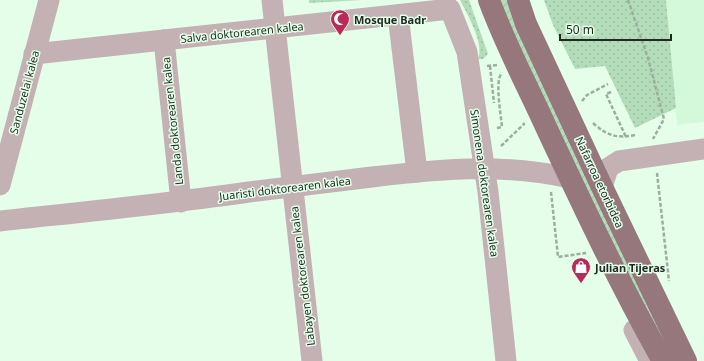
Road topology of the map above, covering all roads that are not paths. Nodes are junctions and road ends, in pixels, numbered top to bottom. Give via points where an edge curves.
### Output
1 (49, 0) edge
2 (272, 0) edge
3 (490, 0) edge
4 (518, 0) edge
5 (450, 9) joint
6 (398, 15) junction
7 (275, 30) junction
8 (164, 40) junction
9 (34, 54) junction
10 (704, 149) edge
11 (494, 168) junction
12 (417, 172) junction
13 (560, 182) junction
14 (0, 185) edge
15 (292, 187) junction
16 (602, 187) junction
17 (180, 202) junction
18 (0, 221) edge
19 (619, 278) junction
20 (312, 361) edge
21 (506, 361) edge
22 (650, 361) edge
23 (663, 361) edge
24 (686, 361) edge

1 - 9 street, Sanduzelai kalea
2 - 7 street, Labayen doktorearen kalea
3 - 13 main road
4 - 16 main road, Nafarroa etorbidea via 526,24
5 - 6 street, Salva doktorearen kalea
5 - 11 street, Simonena doktorearen kalea via 467,52
6 - 7 street, Salva doktorearen kalea
6 - 12 street
7 - 8 street, Salva doktorearen kalea
7 - 15 street, Labayen doktorearen kalea
8 - 9 street, Salva doktorearen kalea
8 - 17 street, Landa doktorearen kalea
9 - 14 street, Sanduzelai kalea
10 - 16 street via 619,161 608,168
11 - 12 street, Juaristi doktorearen kalea
11 - 13 street, Juaristi doktorearen kalea via 539,171
11 - 21 street, Simonena doktorearen kalea via 488,192
12 - 15 street, Juaristi doktorearen kalea
13 - 19 main road
15 - 17 street, Juaristi doktorearen kalea
15 - 20 street, Labayen doktorearen kalea
16 - 24 main road, Nafarroa etorbidea
17 - 18 street, Juaristi doktorearen kalea
19 - 22 street via 623,306
19 - 23 main road

